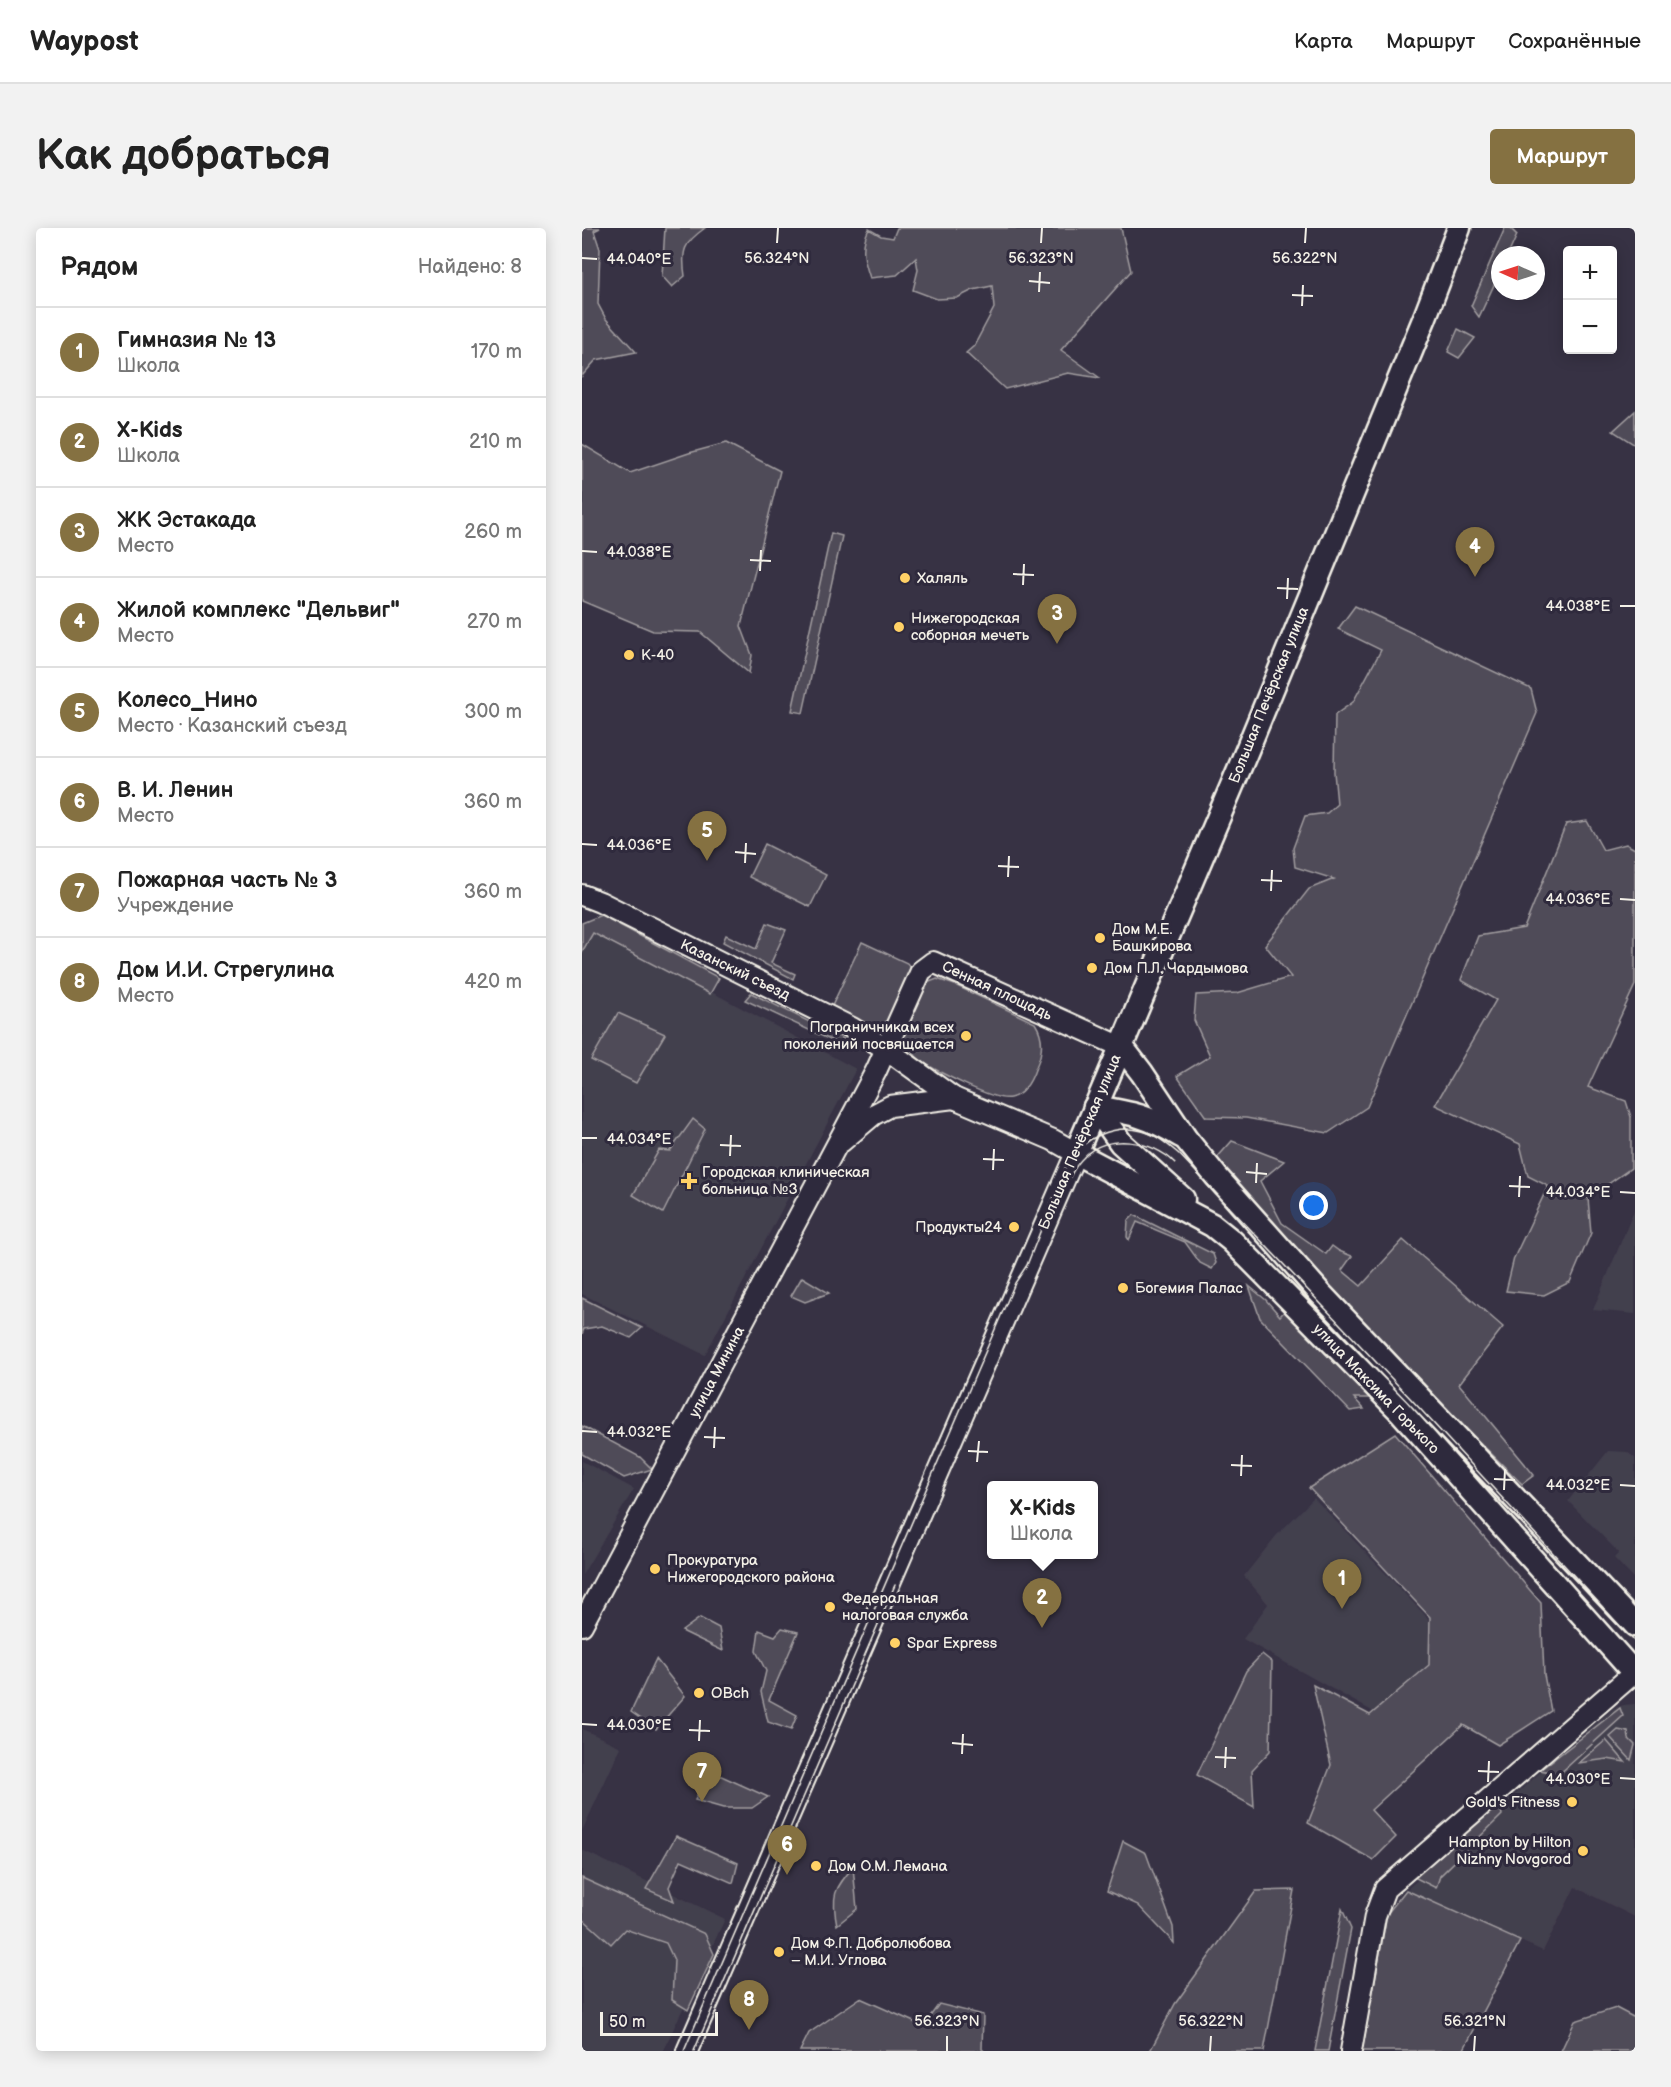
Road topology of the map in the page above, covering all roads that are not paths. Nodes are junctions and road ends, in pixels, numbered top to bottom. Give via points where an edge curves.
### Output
1 (1459, 228) edge
2 (582, 895) edge
3 (1122, 1047) junction
4 (886, 1049) junction
5 (954, 1098) junction
6 (1095, 1107) junction
7 (1186, 1139) junction
8 (833, 1149) junction
9 (1077, 1153) junction
10 (1212, 1225) junction
11 (582, 1625) edge
12 (1635, 1625) edge
13 (1635, 1674) edge
14 (687, 2051) edge
15 (1351, 2051) edge

1 - 3 main road, Большая Печёрская улица
2 - 4 street, Казанский съезд via 852,1028
3 - 4 street, Сенная площадь via 933,962 921,971
3 - 6 main road, Большая Печёрская улица
3 - 7 main road, улица Максима Горького
4 - 5 street
4 - 8 street, улица Минина
5 - 8 street, улица Минина via 890,1106 873,1115
5 - 9 street
6 - 7 main road, улица Максима Горького via 1138,1114
6 - 9 main road, Большая Печёрская улица
6 - 10 main road via 1121,1143
7 - 12 main road, улица Максима Горького via 1321,1294
8 - 11 street, улица Минина
9 - 10 main road, улица Максима Горького
9 - 14 street, Большая Печёрская улица
10 - 13 main road, улица Максима Горького via 1399,1410
13 - 15 street via 1384,1889

